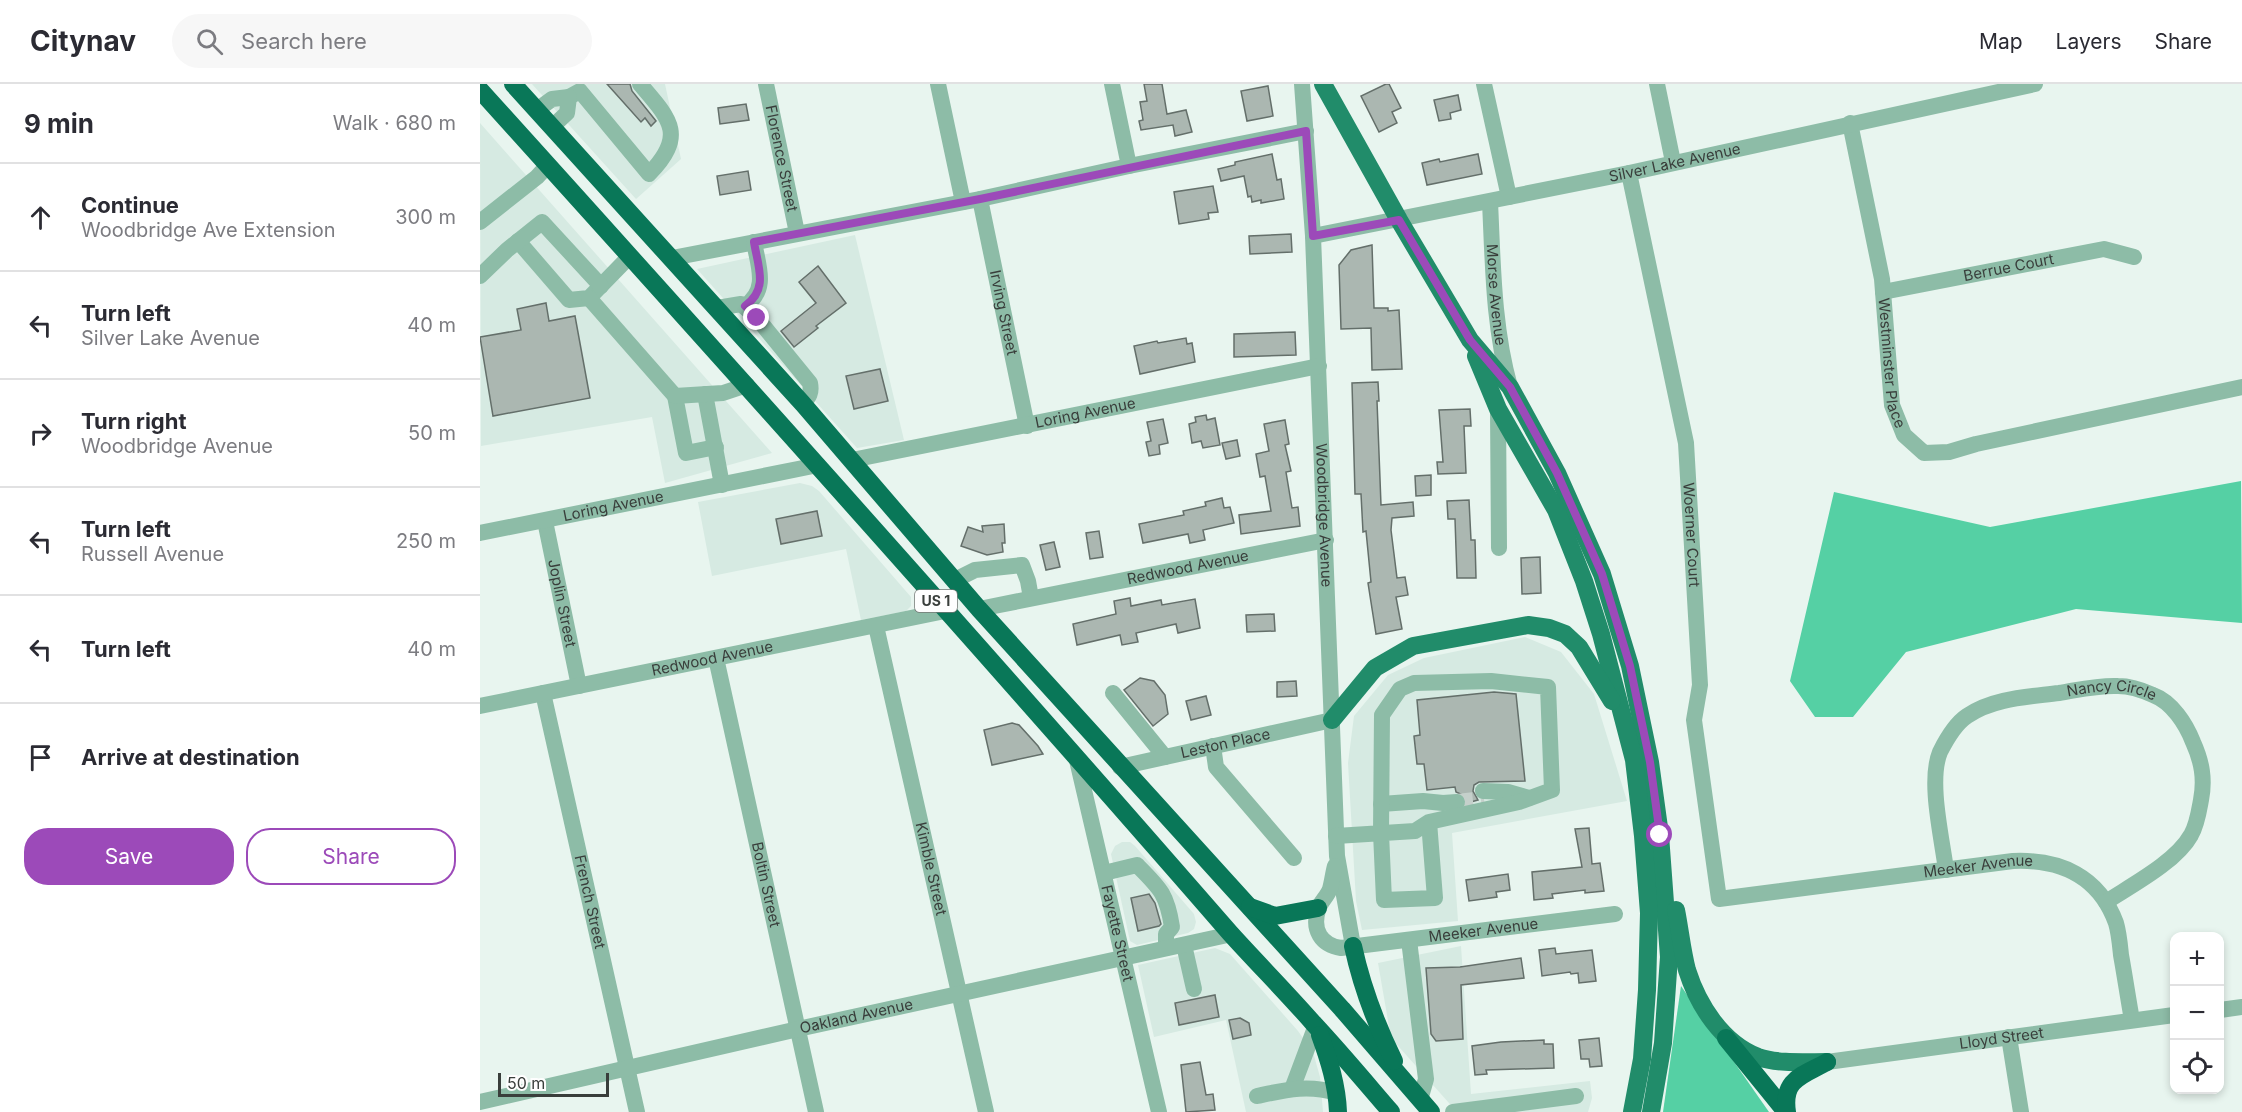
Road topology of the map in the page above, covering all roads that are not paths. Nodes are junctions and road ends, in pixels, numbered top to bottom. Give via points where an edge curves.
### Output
1 (513, 84) edge
2 (640, 84) edge
3 (766, 84) edge
4 (938, 84) edge
5 (1112, 84) edge
6 (1302, 84) edge
7 (1484, 84) edge
8 (1658, 84) edge
9 (2035, 84) edge
10 (1325, 85) edge
11 (578, 89) edge
12 (482, 96) edge
13 (537, 110) junction
14 (1850, 123) junction
15 (552, 126) junction
16 (1306, 131) junction
17 (1673, 162) junction
18 (548, 165) junction
19 (1129, 166) junction
20 (1629, 172) junction
21 (1509, 197) junction
22 (980, 199) junction
23 (963, 202) junction
24 (1490, 202) junction
25 (1399, 220) junction
26 (480, 222) edge
27 (797, 233) junction
28 (1313, 236) junction
29 (518, 241) junction
30 (754, 242) junction
31 (630, 256) junction
32 (2134, 257) dead end
33 (672, 258) junction
34 (480, 276) edge
35 (601, 286) junction
36 (1883, 292) junction
37 (589, 298) junction
38 (745, 306) junction
39 (717, 308) junction
40 (1470, 340) junction
41 (1319, 366) junction
42 (747, 385) junction
43 (1510, 387) junction
44 (2242, 387) edge
45 (705, 394) junction
46 (675, 396) junction
47 (803, 404) junction
48 (1498, 409) junction
49 (1027, 426) junction
50 (716, 447) junction
51 (852, 460) junction
52 (818, 465) junction
53 (723, 485) junction
54 (545, 521) junction
55 (480, 533) edge
56 (1326, 540) junction
57 (1499, 548) dead end
58 (955, 580) junction
59 (1031, 598) junction
60 (979, 609) junction
61 (945, 611) junction
62 (876, 626) junction
63 (716, 658) junction
64 (579, 686) junction
65 (543, 693) junction
66 (1113, 693) dead end
67 (480, 706) edge
68 (1332, 720) junction
69 (1212, 746) junction
70 (1076, 754) junction
71 (1166, 757) junction
72 (1634, 760) junction
73 (1120, 767) junction
74 (1483, 795) tunnel mouth
75 (1456, 797) tunnel mouth
76 (1530, 798) junction
77 (1381, 804) junction
78 (1429, 822) junction
79 (1381, 834) junction
80 (1660, 835) junction
81 (1336, 836) junction
82 (1166, 856) junction
83 (1337, 856) junction
84 (1294, 858) dead end
85 (1137, 865) junction
86 (1946, 870) junction
87 (1104, 873) junction
88 (1719, 899) joint
89 (2106, 902) junction
90 (1247, 906) junction
91 (1318, 908) junction
92 (1615, 914) dead end
93 (1232, 934) junction
94 (1409, 939) junction
95 (1184, 945) junction
96 (1353, 946) junction
97 (1166, 948) junction
98 (1125, 957) junction
99 (1194, 989) dead end
100 (959, 994) junction
101 (2242, 1007) edge
102 (2224, 1009) edge
103 (2170, 1016) edge
104 (2132, 1020) junction
105 (1316, 1025) junction
106 (798, 1029) junction
107 (2009, 1037) junction
108 (1726, 1038) junction
109 (1827, 1062) junction
110 (627, 1068) junction
111 (1404, 1081) junction
112 (1292, 1089) junction
113 (1336, 1093) junction
114 (1257, 1096) dead end
115 (480, 1102) edge
116 (1567, 1102) edge
117 (1426, 1106) edge
118 (637, 1112) edge
119 (816, 1112) edge
120 (986, 1112) edge
121 (1159, 1112) edge
122 (1338, 1112) edge
123 (1391, 1112) edge
124 (1453, 1112) edge
125 (1632, 1112) edge
126 (1651, 1112) edge
127 (1786, 1112) edge
128 (2021, 1112) edge

1 - 13 highway, US 1
2 - 11 street via 665,114 671,139 667,154 650,174
3 - 27 street, Florence Street
4 - 23 street
5 - 19 street
6 - 16 street, Woodbridge Avenue
7 - 21 street
8 - 17 street
9 - 14 street, Silver Lake Avenue
10 - 25 main road
11 - 13 street
11 - 15 street via 567,113
12 - 18 highway, US 1
13 - 15 highway, US 1
14 - 17 street, Silver Lake Avenue
14 - 36 street, Westminster Place
15 - 33 highway, US 1
16 - 19 street
16 - 28 street, Woodbridge Avenue
17 - 20 street, Silver Lake Avenue
18 - 26 street
18 - 31 highway, US 1
19 - 22 street
20 - 21 street, Silver Lake Avenue
20 - 88 street, Woerner Court via 1686,443 1700,685 1694,720
21 - 24 street, Silver Lake Avenue
22 - 23 street
22 - 49 street, Irving Street
23 - 27 street
24 - 25 street, Silver Lake Avenue
24 - 43 street, Morse Avenue via 1495,315
25 - 28 street, Silver Lake Avenue
25 - 40 main road
27 - 30 street
28 - 41 street, Woodbridge Avenue
29 - 34 street
29 - 35 street via 542,222
29 - 37 street via 569,300
30 - 33 street
30 - 38 street via 760,285 757,296
31 - 35 street
31 - 42 highway, US 1
32 - 36 street, Berrue Court via 2104,249
33 - 39 highway, US 1
35 - 37 street
36 - 44 street, Westminster Place via 1892,405 1904,435 1924,453 1949,452
37 - 46 street
38 - 39 street
38 - 47 street via 810,383 812,390
39 - 47 highway, US 1
40 - 43 main road
40 - 48 main road
41 - 49 street, Loring Avenue
41 - 56 street, Woodbridge Avenue
42 - 45 street
42 - 52 highway, US 1
43 - 80 main road via 1557,473 1602,574 1630,666
45 - 46 street
45 - 50 street
46 - 50 street via 686,453
47 - 51 highway, US 1
48 - 57 street
48 - 72 main road via 1556,510 1584,581
49 - 51 street, Loring Avenue
50 - 53 street
51 - 58 highway, US 1
52 - 53 street, Loring Avenue
52 - 61 highway, US 1
53 - 54 street, Loring Avenue
54 - 55 street, Loring Avenue
54 - 64 street, Joplin Street
56 - 59 street, Redwood Avenue
56 - 68 street, Woodbridge Avenue
58 - 59 street via 975,570 1022,565
58 - 60 highway, US 1
59 - 60 street, Redwood Avenue
60 - 73 highway, US 1
61 - 62 street, Redwood Avenue
61 - 70 highway, US 1
62 - 63 street, Redwood Avenue
62 - 100 street, Kimble Street
63 - 64 street, Redwood Avenue
63 - 106 street, Boltin Street
64 - 65 street, Redwood Avenue
65 - 67 street, Redwood Avenue
65 - 110 street, French Street
66 - 71 street
68 - 69 street, Leston Place
68 - 72 main road via 1375,668 1413,646 1528,625 1564,634 1579,647 1611,700
68 - 81 street, Woodbridge Avenue
69 - 71 street, Leston Place
69 - 84 street via 1216,767
70 - 82 highway, US 1
70 - 87 street, Fayette Street
71 - 73 street, Leston Place
72 - 125 main road via 1649,914 1642,1059
73 - 90 highway, US 1
74 - 76 street via 1508,792
75 - 77 street via 1443,803
76 - 77 street via 1551,790 1548,687 1491,681 1414,683 1400,688 1382,715
76 - 78 street
77 - 79 street
78 - 79 street via 1415,831
78 - 79 street via 1435,898 1384,900
79 - 81 street
80 - 108 main road via 1688,970 1702,1003
80 - 126 main road via 1669,957 1663,1043
81 - 83 street, Woodbridge Avenue
82 - 85 street
82 - 93 highway, US 1
83 - 91 street via 1329,891
83 - 96 street, Woodbridge Avenue
85 - 87 street
85 - 97 street via 1162,891 1169,907 1172,927 1166,934
86 - 88 street, Meeker Avenue
86 - 89 street, Meeker Avenue via 2013,861 2054,864 2078,875
86 - 89 street, Nancy Circle via 1935,771 1946,741 1964,717 2008,700 2098,687 2138,689 2156,696 2188,730 2204,783 2192,834 2173,856
87 - 98 street, Fayette Street
89 - 104 street, Meeker Avenue via 2116,925
90 - 91 highway via 1275,916
90 - 111 highway, US 1
91 - 96 street, Meeker Avenue via 1317,934 1323,942 1332,947
92 - 94 street, Meeker Avenue
93 - 95 street, Oakland Avenue
93 - 105 highway, US 1
94 - 96 street, Meeker Avenue
94 - 117 street
95 - 97 street, Oakland Avenue
95 - 99 street
96 - 111 highway via 1372,1015
97 - 98 street, Oakland Avenue
98 - 100 street, Oakland Avenue
98 - 121 street, Fayette Street
100 - 106 street, Oakland Avenue
100 - 120 street, Kimble Street
101 - 102 street
103 - 104 street, Lloyd Street
104 - 107 street, Lloyd Street
105 - 112 street
105 - 113 highway
105 - 123 highway, US 1
106 - 110 street, Oakland Avenue
106 - 119 street, Boltin Street
107 - 109 street, Lloyd Street
107 - 128 street
108 - 109 main road via 1760,1058
108 - 127 highway
109 - 127 highway via 1793,1082 1785,1098
110 - 115 street, Oakland Avenue
110 - 118 street, French Street
111 - 117 highway, US 1
112 - 113 street via 1321,1088
112 - 114 street
113 - 122 highway
116 - 124 street

